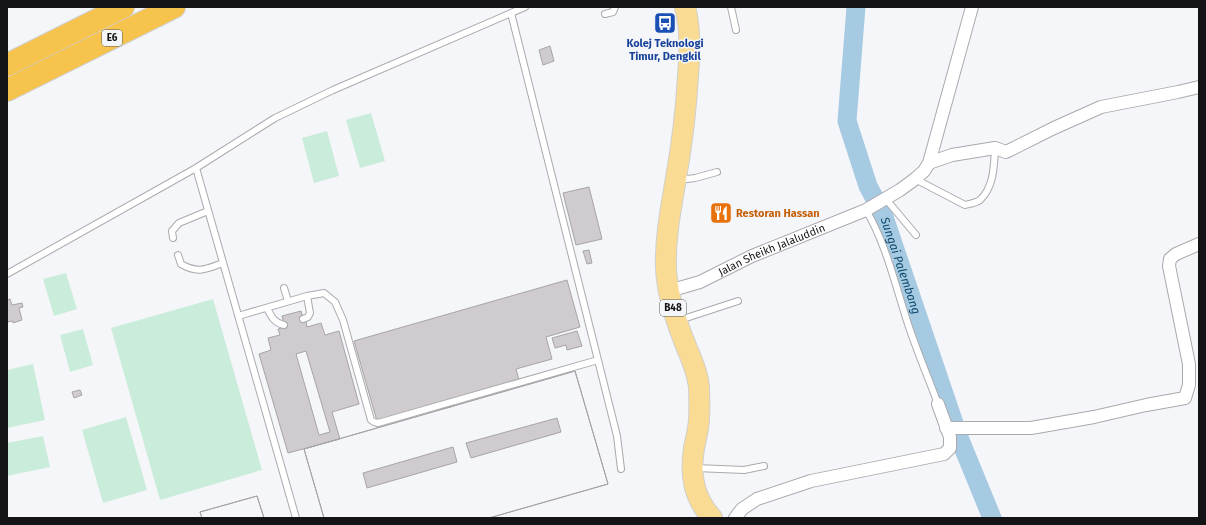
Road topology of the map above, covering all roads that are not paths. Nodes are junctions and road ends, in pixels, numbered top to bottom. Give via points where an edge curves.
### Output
1 (123, 7) edge
2 (174, 7) edge
3 (525, 7) edge
4 (615, 7) edge
5 (685, 7) edge
6 (731, 7) edge
7 (972, 7) edge
8 (511, 14) junction
9 (605, 14) dead end
10 (736, 30) dead end
11 (7, 65) edge
12 (1199, 86) edge
13 (7, 90) edge
14 (995, 148) junction
15 (929, 163) junction
16 (196, 168) junction
17 (717, 172) dead end
18 (915, 179) junction
19 (676, 181) junction
20 (877, 203) junction
21 (208, 210) junction
22 (173, 235) dead end
23 (916, 235) dead end
24 (1199, 244) edge
25 (178, 255) dead end
26 (223, 264) junction
27 (7, 274) edge
28 (284, 288) dead end
29 (669, 291) junction
30 (307, 296) junction
31 (288, 301) junction
32 (738, 301) dead end
33 (267, 308) junction
34 (238, 316) junction
35 (306, 318) dead end
36 (676, 321) junction
37 (284, 325) dead end
38 (598, 360) junction
39 (938, 404) joint
40 (948, 428) junction
41 (764, 466) dead end
42 (692, 468) junction
43 (621, 469) dead end
44 (296, 518) edge
45 (712, 518) edge
46 (735, 518) edge

1 - 11 highway, E6
2 - 13 highway, E6
3 - 8 lane
4 - 9 lane via 613,12
5 - 19 main road, B48 via 689,61 683,136
6 - 10 lane
7 - 15 street
8 - 16 lane via 333,90 275,118
8 - 38 lane
12 - 14 street via 1101,107 1006,152
14 - 15 street via 952,155
14 - 18 lane via 994,169 989,188 979,201 965,205
15 - 18 street
16 - 21 lane
16 - 27 lane
17 - 19 lane
18 - 20 street, Jalan Sheikh Jalaluddin
19 - 29 main road, B48 via 666,245
20 - 23 lane
20 - 29 street, Jalan Sheikh Jalaluddin via 752,256 700,282
20 - 39 lane via 874,224
21 - 22 lane via 178,224
21 - 26 lane
24 - 40 street via 1176,254 1170,259 1169,266 1189,364 1190,385 1185,398 1031,428
25 - 26 lane via 181,264 190,269 202,270
26 - 34 lane
28 - 31 lane
29 - 36 main road, B48
30 - 31 lane
30 - 35 lane via 310,313
30 - 38 lane via 324,293 335,302 343,320 372,420 378,423
31 - 33 lane
32 - 36 lane
33 - 34 lane
33 - 37 lane via 274,320
34 - 44 lane
36 - 42 main road, B48 via 699,385 699,418
38 - 43 lane via 618,436
39 - 40 street
40 - 46 street via 950,448 944,454 811,481 757,499 742,509
41 - 42 lane via 744,470
42 - 45 main road, B48 via 697,495

